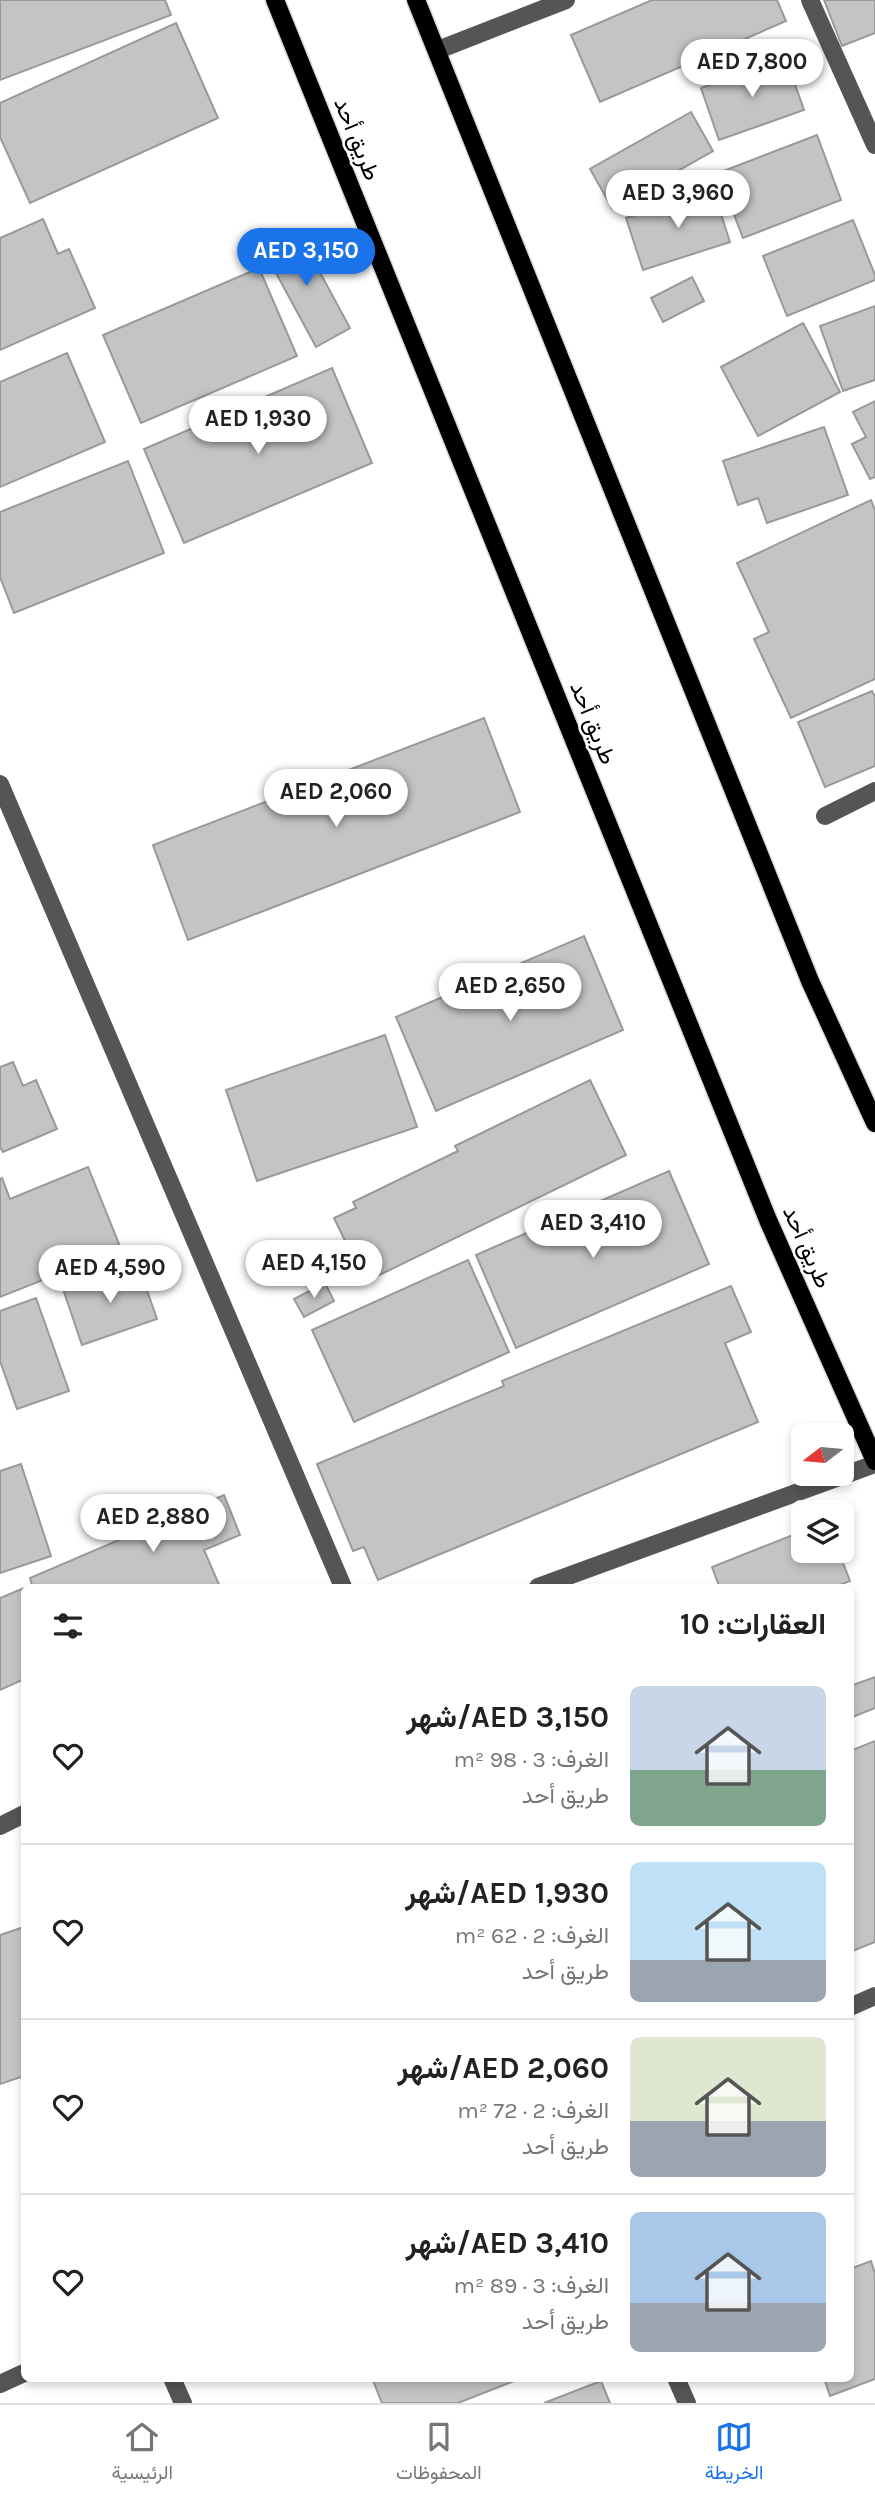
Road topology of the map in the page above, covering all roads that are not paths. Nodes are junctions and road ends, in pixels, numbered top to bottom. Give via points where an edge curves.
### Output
1 (275, 0) edge
2 (416, 0) edge
3 (566, 0) edge
4 (810, 0) edge
5 (438, 50) junction
6 (875, 145) edge
7 (0, 784) edge
8 (875, 791) edge
9 (824, 816) dead end
10 (875, 1123) edge
11 (875, 1462) edge
12 (342, 1584) edge
13 (546, 1584) edge
14 (21, 1816) edge
15 (0, 1826) edge
16 (875, 1996) edge
17 (854, 2005) edge
18 (21, 2374) edge
19 (174, 2382) edge
20 (678, 2382) edge
21 (0, 2384) edge
22 (183, 2403) edge
23 (687, 2403) edge

1 - 11 main road, طريق أحد via 768,1220
2 - 5 main road
3 - 5 street
4 - 6 street
5 - 10 main road via 810,981
7 - 12 street
8 - 9 street
11 - 13 street
14 - 15 street
16 - 17 street
18 - 21 street
19 - 22 street
20 - 23 street

